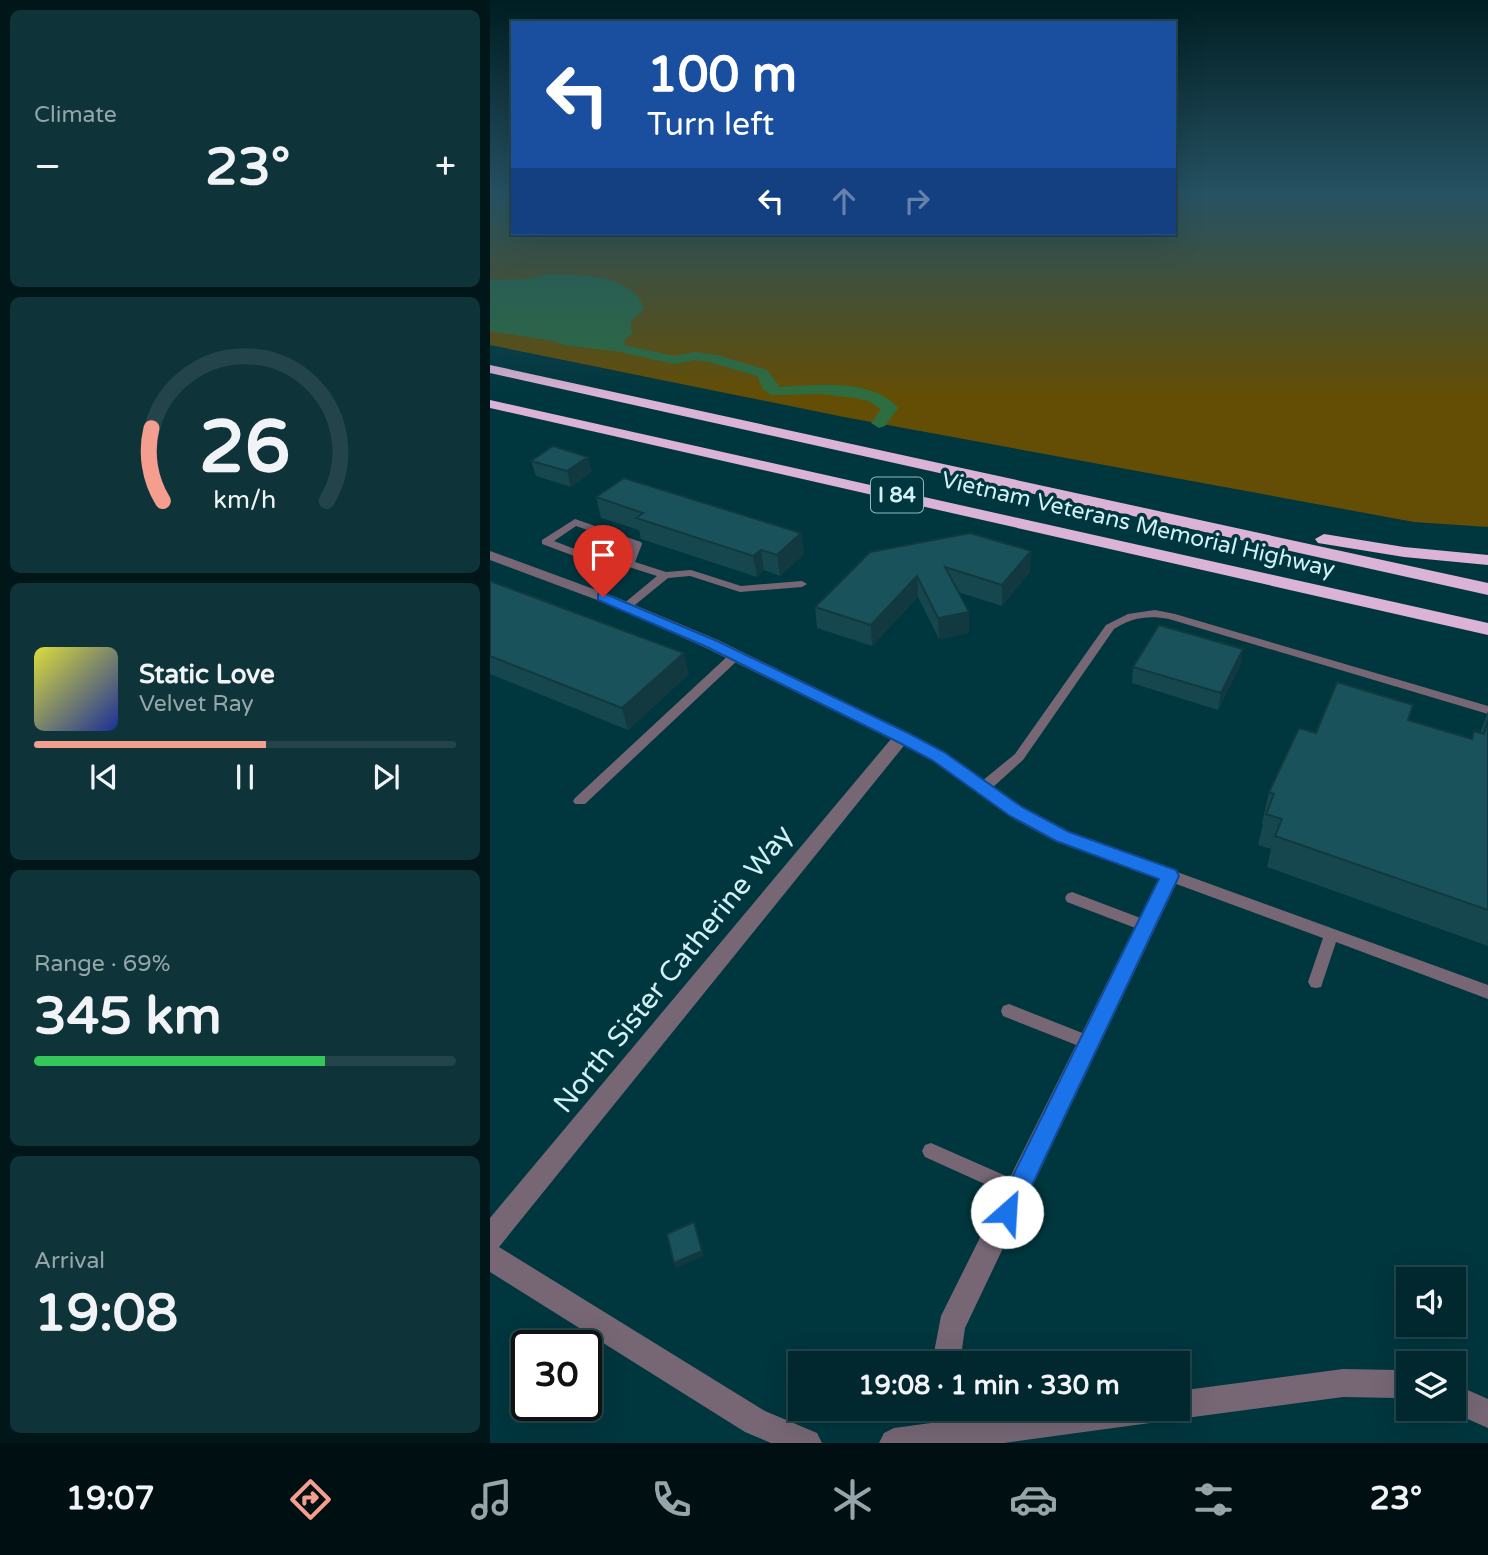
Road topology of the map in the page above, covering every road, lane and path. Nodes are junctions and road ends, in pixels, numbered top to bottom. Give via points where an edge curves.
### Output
1 (490, 369) edge
2 (490, 404) edge
3 (1148, 513) junction
4 (490, 555) edge
5 (1488, 560) edge
6 (629, 564) junction
7 (665, 575) junction
8 (802, 584) dead end
9 (1303, 587) junction
10 (1488, 589) edge
11 (626, 607) junction
12 (1488, 629) edge
13 (1488, 639) edge
14 (735, 656) junction
15 (1488, 710) edge
16 (902, 737) junction
17 (984, 787) junction
18 (580, 801) dead end
19 (1170, 876) junction
20 (1072, 898) dead end
21 (1146, 926) junction
22 (1331, 934) junction
23 (1316, 982) dead end
24 (1488, 992) edge
25 (1009, 1011) dead end
26 (1089, 1043) junction
27 (931, 1151) dead end
28 (1018, 1190) junction
29 (490, 1238) edge
30 (490, 1257) edge
31 (948, 1351) edge
32 (1396, 1384) edge
33 (1190, 1403) edge
34 (1466, 1404) edge
35 (1488, 1414) edge
36 (1028, 1421) edge
37 (946, 1429) edge
38 (807, 1443) edge
39 (894, 1443) edge

1 - 3 highway, Vietnam Veterans Memorial Highway / I 84
2 - 9 highway, Vietnam Veterans Memorial Highway / I 84
3 - 5 highway via 1404,552
3 - 10 highway, Vietnam Veterans Memorial Highway / I 84
4 - 11 street
6 - 6 lane via 637,544 575,522 546,542 616,568
6 - 7 lane
7 - 8 lane via 691,573 740,589
7 - 11 lane
9 - 12 highway, Vietnam Veterans Memorial Highway / I 84
9 - 13 highway
11 - 14 street
14 - 16 street
14 - 18 lane
15 - 17 lane via 1171,616 1139,614 1110,627 1019,757
16 - 17 lane
16 - 29 street, North Sister Catherine Way
17 - 19 lane via 1016,812 1062,836
19 - 21 street
19 - 22 lane
20 - 21 lane
21 - 26 street
22 - 23 lane
22 - 24 lane
25 - 26 lane
26 - 28 street
27 - 28 lane
28 - 31 street via 951,1326
30 - 38 street via 755,1422
32 - 33 street via 1343,1383
34 - 35 street
36 - 37 street
37 - 39 street

